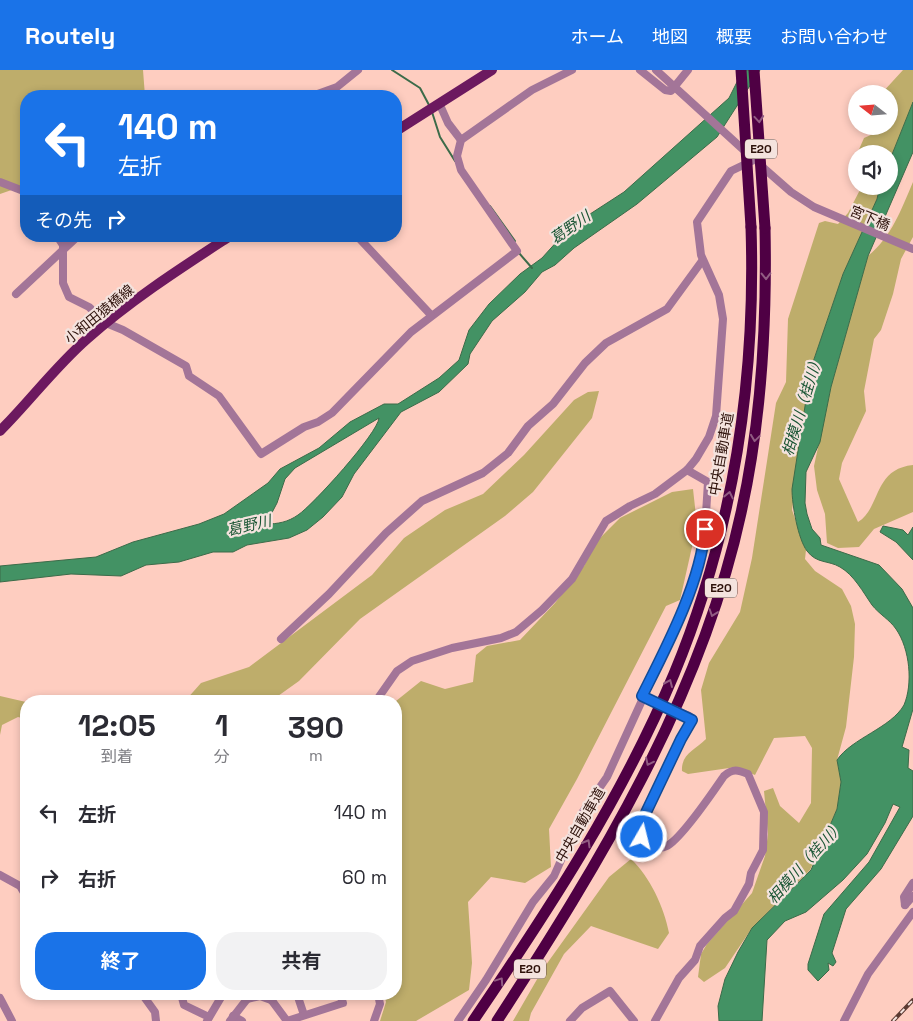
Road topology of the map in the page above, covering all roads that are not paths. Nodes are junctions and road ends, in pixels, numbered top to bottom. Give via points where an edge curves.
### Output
1 (358, 70) edge
2 (492, 70) edge
3 (572, 70) edge
4 (640, 70) edge
5 (656, 70) edge
6 (688, 70) edge
7 (740, 70) edge
8 (754, 70) edge
9 (675, 88) junction
10 (329, 90) edge
11 (440, 105) junction
12 (402, 127) edge
13 (461, 140) junction
14 (754, 160) junction
15 (0, 182) edge
16 (20, 190) edge
17 (62, 242) edge
18 (72, 242) edge
19 (221, 242) edge
20 (363, 242) edge
21 (909, 248) edge
22 (64, 249) junction
23 (702, 261) junction
24 (16, 294) dead end
25 (431, 315) junction
26 (106, 323) junction
27 (0, 431) edge
28 (687, 470) junction
29 (282, 640) dead end
30 (380, 695) edge
31 (645, 697) junction
32 (0, 875) edge
33 (913, 883) edge
34 (20, 886) edge
35 (913, 896) edge
36 (913, 912) edge
37 (564, 916) junction
38 (0, 998) edge
39 (146, 1000) edge
40 (183, 1000) edge
41 (219, 1000) edge
42 (246, 1000) edge
43 (267, 1000) edge
44 (299, 1000) edge
45 (342, 1000) edge
46 (379, 1000) edge
47 (304, 1015) junction
48 (231, 1018) edge
49 (208, 1019) edge
50 (844, 1020) edge
51 (12, 1021) edge
52 (156, 1021) edge
53 (242, 1021) edge
54 (287, 1021) edge
55 (374, 1021) edge
56 (458, 1021) edge
57 (473, 1021) edge
58 (497, 1021) edge
59 (501, 1021) edge
60 (570, 1021) edge
61 (634, 1021) edge
62 (655, 1021) edge

1 - 10 street
2 - 11 main road
3 - 13 street via 532,90
4 - 9 street via 665,90
5 - 9 street, 宮下橋
6 - 9 street
57 -> 7 highway, 中央自動車道 / E20, bridge via 549,907 609,806 657,711 698,609 726,510 744,413 751,324 751,227
8 -> 37 highway, E20, bridge via 765,228 766,328 760,405 743,506 724,580 670,720
9 - 14 street, 宮下橋
11 - 12 main road
11 - 13 street
13 - 25 street via 456,156 461,170 517,251
14 - 21 street, 宮下橋 via 791,192 824,212
14 - 23 street via 731,171 698,218
15 - 16 street
17 - 22 street
18 - 22 street
19 - 26 main road, 小和田猿橋線
20 - 25 street
22 - 24 street
22 - 26 street via 63,282 68,295 89,307
23 - 28 street via 723,311 719,393 712,429
23 - 29 street via 667,309 606,343 585,363 508,453 483,473 422,501 386,533
25 - 26 street via 332,413 304,426 261,454 219,396 189,376 186,366
26 - 27 main road, 小和田猿橋線 via 51,373
28 - 30 street via 655,494 606,521 572,579 516,632 412,661 397,671
28 - 31 street via 712,483 704,546 672,637
31 - 56 street via 607,777 582,813 554,876 533,902
31 - 62 street, bridge via 692,720 641,823 642,837 657,848 666,846 724,776 731,770 737,770 748,774 764,812 765,838 749,884 734,911 700,946 695,960 679,978
32 - 34 street
33 - 35 street via 904,897 905,905
36 - 50 street via 868,974
37 - 58 highway, E20
37 - 59 highway
38 - 51 street
39 - 52 street via 155,1012
40 - 49 street via 184,1005
41 - 49 street
42 - 48 street
43 - 54 street
44 - 47 street
45 - 47 street via 343,1003
46 - 55 street
47 - 54 street
48 - 53 street
60 - 61 street via 582,1008 610,991

